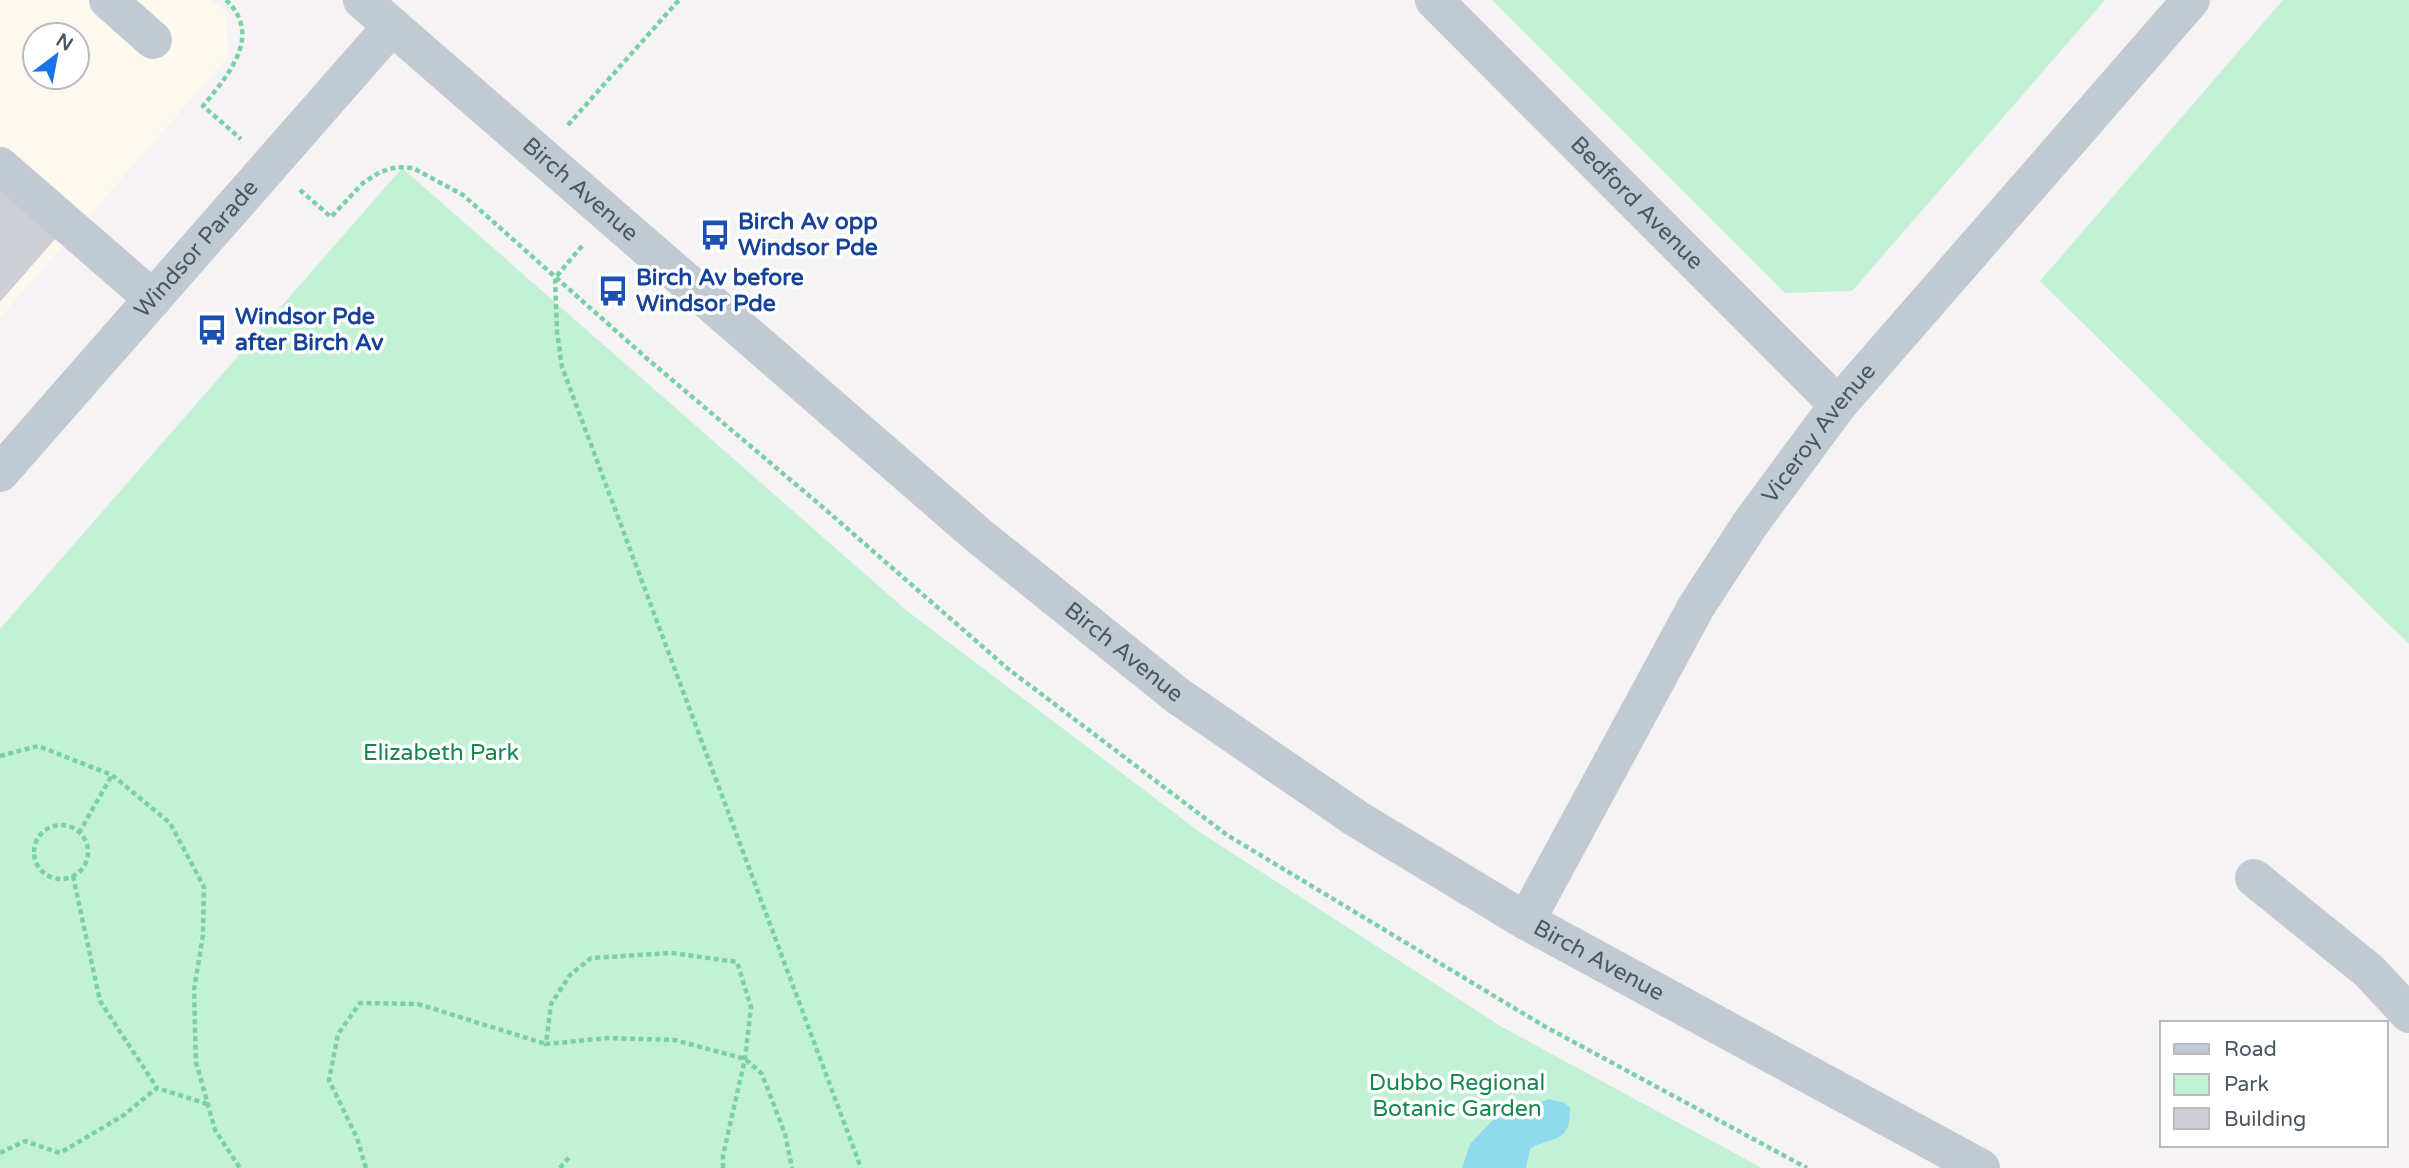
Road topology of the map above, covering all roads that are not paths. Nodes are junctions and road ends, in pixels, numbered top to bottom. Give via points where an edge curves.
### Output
1 (108, 0) edge
2 (362, 0) edge
3 (1434, 0) edge
4 (2191, 0) edge
5 (392, 26) junction
6 (153, 40) dead end
7 (0, 166) edge
8 (153, 299) junction
9 (1838, 405) junction
10 (0, 473) edge
11 (2254, 878) dead end
12 (1526, 921) junction
13 (2409, 1014) edge
14 (1981, 1168) edge

1 - 6 street
2 - 5 street, Birch Avenue
3 - 9 street, Bedford Avenue
4 - 9 street, Viceroy Avenue
5 - 8 street, Windsor Parade
5 - 12 street, Birch Avenue via 979,536 1178,696 1357,818
7 - 8 street
8 - 10 street, Windsor Parade
9 - 12 street, Viceroy Avenue via 1749,524 1696,607
11 - 13 street via 2369,971
12 - 14 street, Birch Avenue

